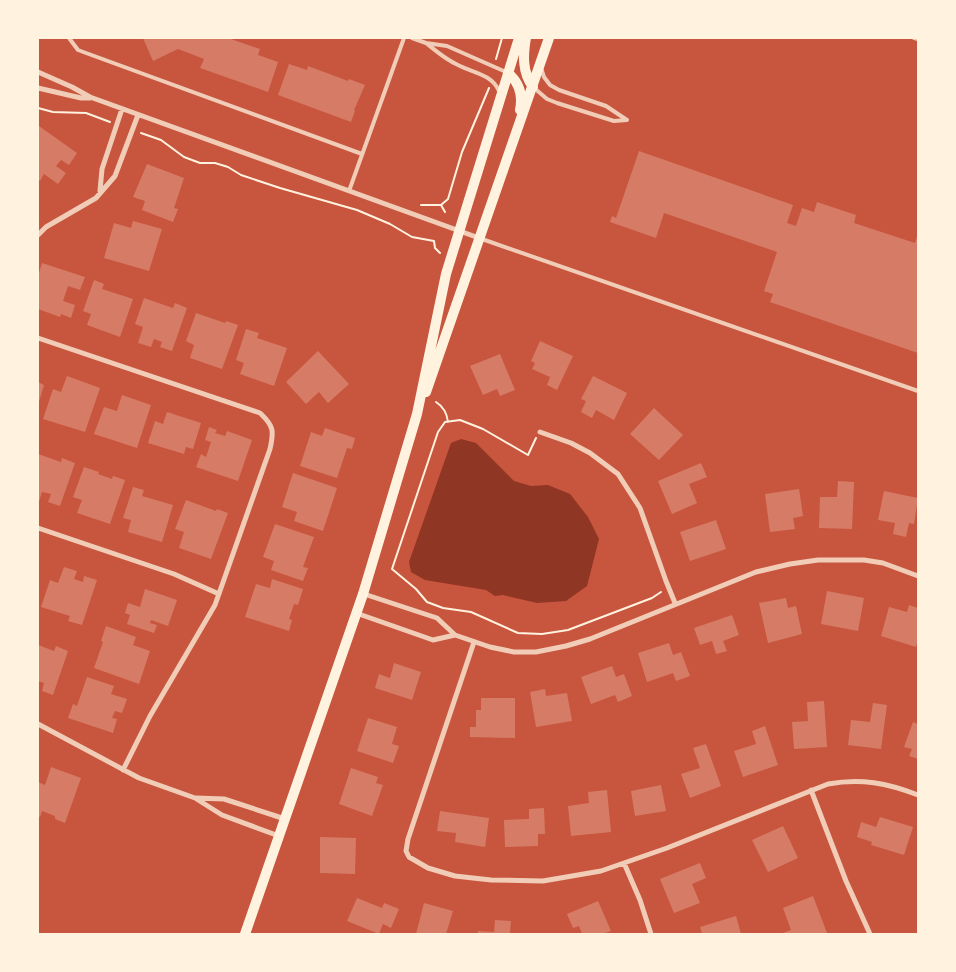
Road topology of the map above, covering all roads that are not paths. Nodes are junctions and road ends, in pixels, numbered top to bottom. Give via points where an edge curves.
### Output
1 (69, 38) edge
2 (404, 38) edge
3 (412, 38) edge
4 (519, 38) edge
5 (526, 38) edge
6 (549, 38) edge
7 (914, 38) edge
8 (918, 39) edge
9 (426, 42) junction
10 (540, 65) junction
11 (38, 72) edge
12 (508, 73) junction
13 (532, 87) junction
14 (38, 88) edge
15 (90, 98) junction
16 (500, 98) junction
17 (122, 109) junction
18 (138, 115) junction
19 (510, 150) junction
20 (362, 154) junction
21 (100, 191) junction
22 (349, 191) junction
23 (460, 231) junction
24 (38, 235) edge
25 (479, 238) junction
26 (38, 338) edge
27 (918, 391) edge
28 (417, 414) junction
29 (540, 432) road end
30 (38, 528) edge
31 (918, 576) edge
32 (219, 594) junction
33 (363, 594) junction
34 (676, 603) junction
35 (356, 613) junction
36 (455, 635) junction
37 (474, 642) junction
38 (38, 724) edge
39 (123, 770) junction
40 (810, 790) junction
41 (918, 795) edge
42 (195, 798) junction
43 (285, 819) junction
44 (279, 836) junction
45 (624, 863) junction
46 (246, 934) edge
47 (651, 934) edge
48 (870, 934) edge

1 - 20 lane via 78,50
2 - 20 lane
3 - 9 lane
4 - 12 main road
5 - 13 main road via 524,65
6 - 10 main road
7 - 8 lane
9 - 12 lane via 447,46
9 - 16 lane via 457,65 491,80 497,85
10 - 13 main road
10 - 13 lane via 550,85 606,106 627,120 614,121 557,103 546,99
11 - 15 street
12 - 16 main road
12 - 19 main road via 521,89 522,101
13 - 19 main road
14 - 15 street
15 - 17 street
16 - 23 main road
17 - 18 street
17 - 21 street via 102,170
18 - 21 street via 115,176
18 - 22 street
19 - 25 main road
20 - 22 lane
21 - 24 street via 96,198
22 - 23 street
23 - 25 street
23 - 28 main road via 446,274
25 - 27 lane
25 - 28 main road
26 - 32 street via 260,413 267,420 272,429 271,443
28 - 33 main road
29 - 34 street via 590,453 618,474 640,508
30 - 32 street via 174,574
31 - 34 street via 883,563 818,560 756,572
32 - 39 street
33 - 35 main road
33 - 36 street via 437,618
34 - 37 street via 590,639 558,648 514,652
35 - 36 street via 433,640
35 - 43 main road
36 - 37 street
37 - 45 street via 408,839 406,851 409,857 428,868 455,876 491,880 543,881 601,872
38 - 39 street
39 - 42 street
40 - 41 street via 848,780 867,781
40 - 45 street
40 - 48 street
42 - 43 street via 224,799
42 - 44 street via 222,815
43 - 44 main road
44 - 46 main road
45 - 47 street

